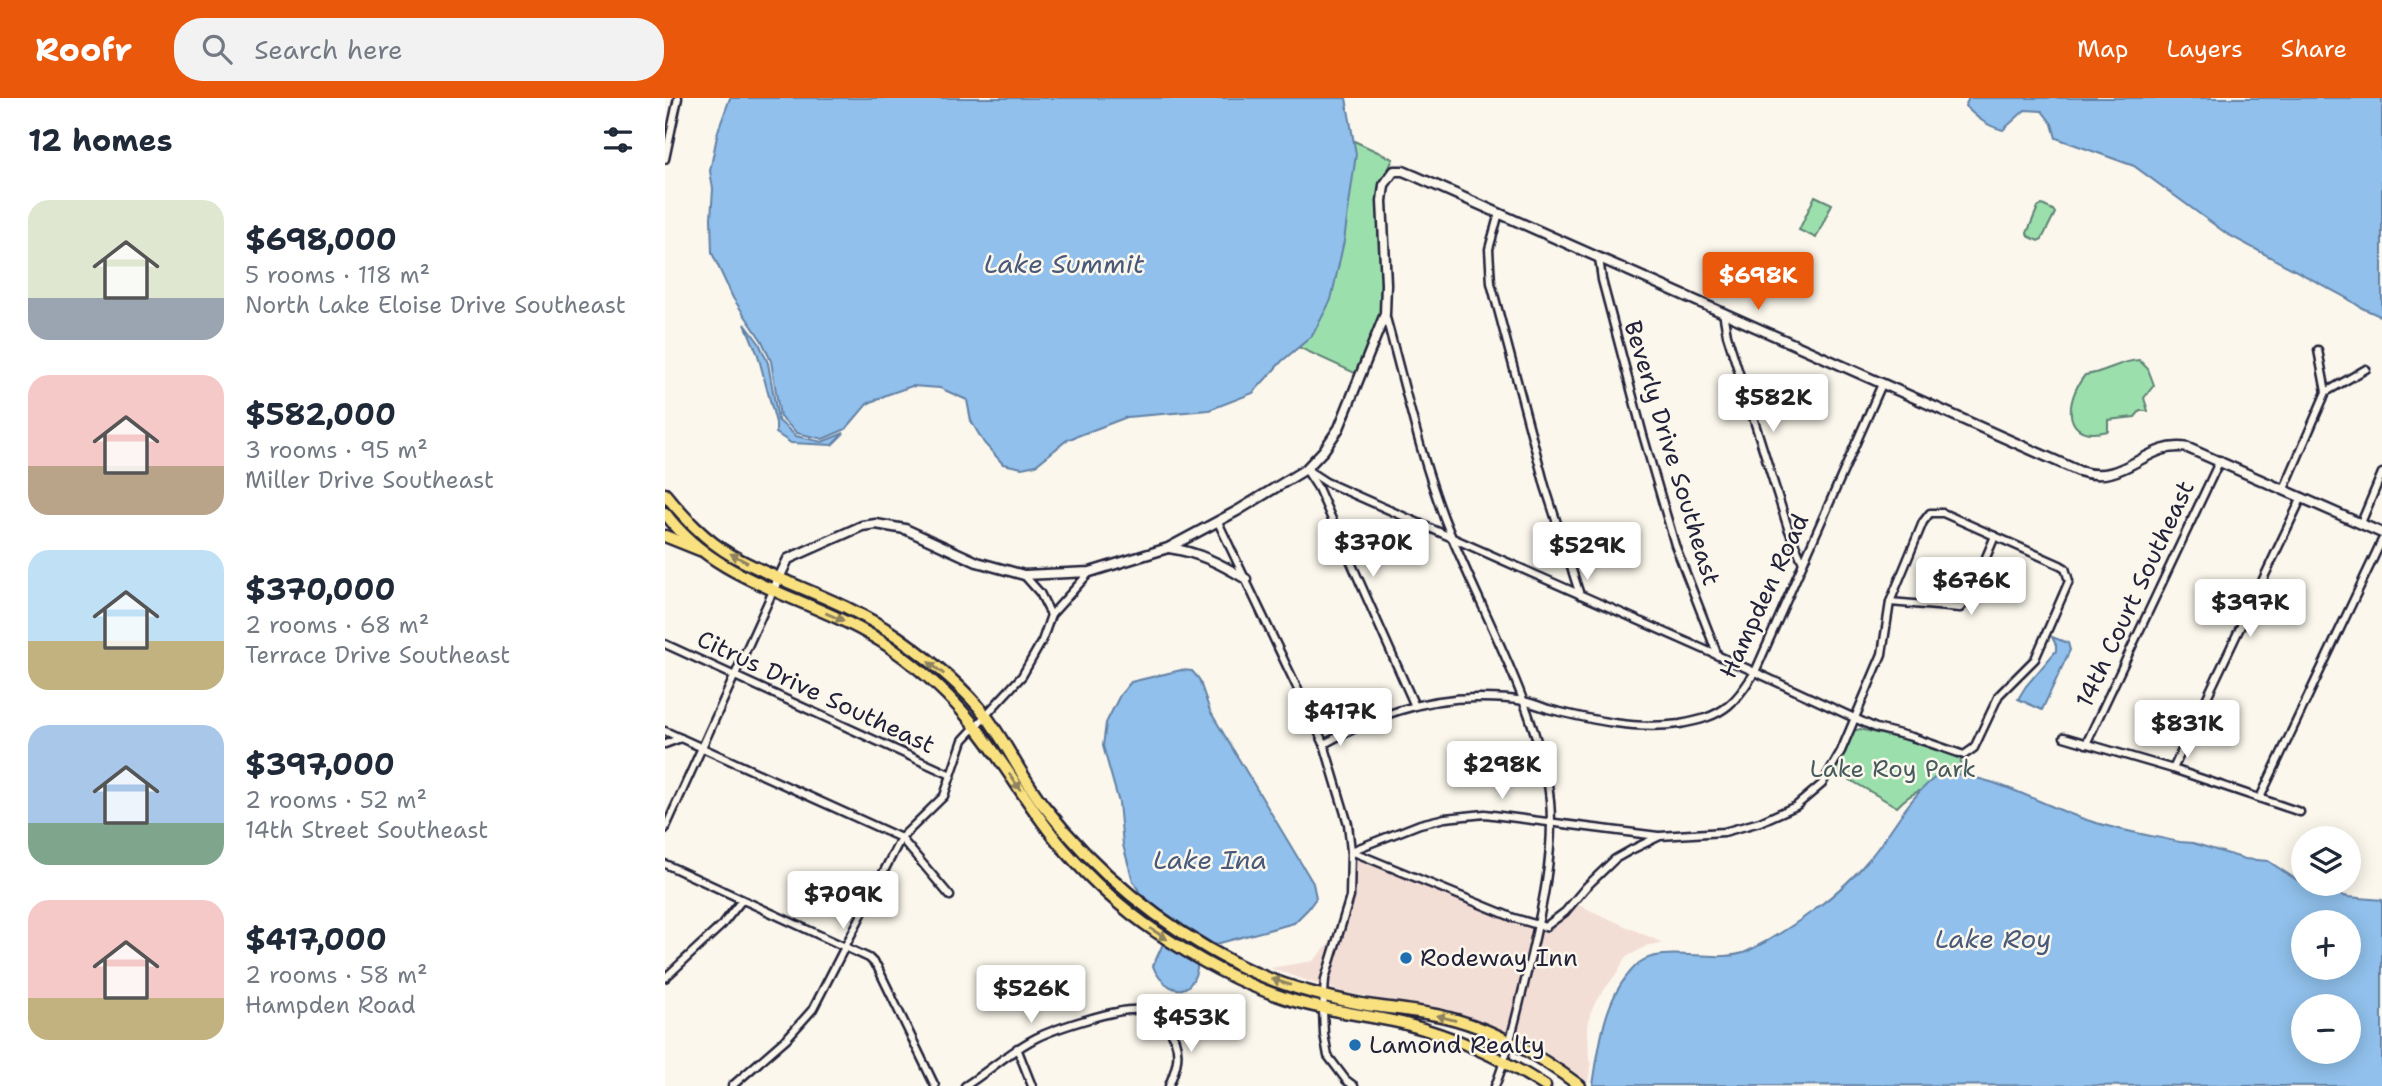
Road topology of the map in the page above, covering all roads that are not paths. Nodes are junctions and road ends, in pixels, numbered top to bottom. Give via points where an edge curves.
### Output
1 (678, 98) edge
2 (665, 159) edge
3 (1499, 213) junction
4 (1599, 258) junction
5 (1723, 312) junction
6 (1385, 314) junction
7 (2318, 350) dead end
8 (2366, 369) dead end
9 (1882, 384) junction
10 (2326, 392) junction
11 (2220, 460) junction
12 (1306, 468) junction
13 (2382, 473) edge
14 (2284, 489) junction
15 (665, 494) edge
16 (2302, 497) junction
17 (665, 513) edge
18 (1218, 522) junction
19 (2361, 523) junction
20 (2382, 533) edge
21 (665, 536) edge
22 (1995, 536) junction
23 (1452, 538) junction
24 (2382, 540) edge
25 (1168, 548) junction
26 (703, 551) junction
27 (1803, 563) junction
28 (1090, 572) junction
29 (1024, 575) junction
30 (779, 578) junction
31 (1246, 579) junction
32 (772, 591) junction
33 (1580, 594) junction
34 (1890, 602) junction
35 (1051, 615) junction
36 (665, 644) edge
37 (1718, 656) junction
38 (1755, 672) junction
39 (735, 676) junction
40 (1523, 701) junction
41 (1414, 704) junction
42 (985, 715) junction
43 (1854, 719) junction
44 (975, 727) junction
45 (665, 731) edge
46 (2064, 737) dead end
47 (681, 738) junction
48 (665, 744) edge
49 (1324, 744) junction
50 (2086, 744) junction
51 (703, 748) junction
52 (2173, 769) junction
53 (951, 775) junction
54 (2260, 797) junction
55 (2300, 812) dead end
56 (1552, 821) junction
57 (665, 829) edge
58 (1660, 836) junction
59 (901, 838) junction
60 (1351, 851) junction
61 (665, 864) edge
62 (950, 896) dead end
63 (742, 900) junction
64 (1537, 926) junction
65 (847, 947) junction
66 (665, 978) edge
67 (1322, 995) junction
68 (1323, 1009) junction
69 (1510, 1042) junction
70 (1017, 1048) junction
71 (1506, 1060) junction
72 (732, 1086) edge
73 (935, 1086) edge
74 (965, 1086) edge
75 (1032, 1086) edge
76 (1169, 1086) edge
77 (1354, 1086) edge
78 (1495, 1086) edge
79 (1545, 1086) edge
80 (1580, 1086) edge

1 - 2 street
3 - 4 street
3 - 6 street via 1394,171 1384,185 1382,201
3 - 33 street via 1489,249 1490,283 1545,486
4 - 5 street
4 - 37 street, Beverly Drive Southeast via 1665,514
5 - 9 street
5 - 27 street via 1788,528
6 - 12 street via 1339,428
6 - 23 street via 1408,404
7 - 10 street
8 - 10 street
9 - 11 street via 2084,473 2106,475 2171,446
9 - 27 street, Hampden Road
10 - 14 street
11 - 14 street
11 - 50 street, 14th Court Southeast
12 - 18 street
12 - 23 street via 1326,482
12 - 41 street
13 - 19 street
14 - 16 street
30 -> 15 main road via 723,549
16 - 19 street
16 - 52 street
17 - 26 main road
18 - 25 street
18 - 31 street
19 - 20 street
21 - 26 main road
22 - 34 street via 1968,600 1960,608
22 - 34 street via 1943,513 1930,513
22 - 43 street via 2065,568 2069,581 2038,654 1999,695 1971,752 1964,755
23 - 33 street
23 - 40 street
24 - 54 street
25 - 28 street
25 - 31 street via 1208,558
26 - 32 main road
27 - 38 street, Hampden Road
28 - 29 street
28 - 35 street
29 - 30 street via 977,562 905,529 877,524 795,555
29 - 35 street
30 - 32 street
42 -> 30 main road via 897,636
31 - 49 street
32 - 39 street
32 -> 44 main road via 855,626 890,647 935,684
33 - 37 street
34 - 43 street via 1882,654
35 - 42 street via 1027,669
36 - 39 street, Citrus Drive Southeast
37 - 38 street
38 - 40 street, Hampden Road via 1734,700 1715,715 1688,723 1618,724
38 - 43 street
39 - 51 street
39 - 53 street, Citrus Drive Southeast
40 - 41 street, Hampden Road via 1461,698
40 - 56 street via 1547,779
41 - 49 street, Hampden Road
42 - 44 street
67 -> 42 main road via 1241,967 1159,919 1113,882 1042,804
43 - 58 street via 1829,775 1796,806 1724,832
44 - 53 street via 961,745
44 -> 68 main road via 1056,839 1105,892 1155,931 1236,979
45 - 47 street
46 - 50 street
47 - 48 street
47 - 51 street
49 - 60 street via 1344,808
50 - 52 street
51 - 57 street
51 - 59 street
52 - 54 street
53 - 59 street via 944,796
54 - 55 street
56 - 58 street
56 - 60 street via 1485,814 1445,818
56 - 64 street
58 - 64 street via 1615,859 1554,922
59 - 62 street
59 - 65 street
60 - 64 street
60 - 67 street via 1348,908
61 - 63 street
63 - 65 street
63 - 66 street
64 - 69 street
65 - 72 street via 801,1023
65 - 73 street via 877,966
67 - 68 street
69 -> 67 main road via 1446,1017
68 - 71 main road via 1434,1032
68 - 77 street via 1328,1056
69 - 71 street
69 - 80 main road
70 - 74 street
70 - 75 street
70 - 76 street via 1061,1028 1132,1010 1151,1013 1167,1025 1175,1040 1178,1058
71 - 78 street
71 - 79 main road

